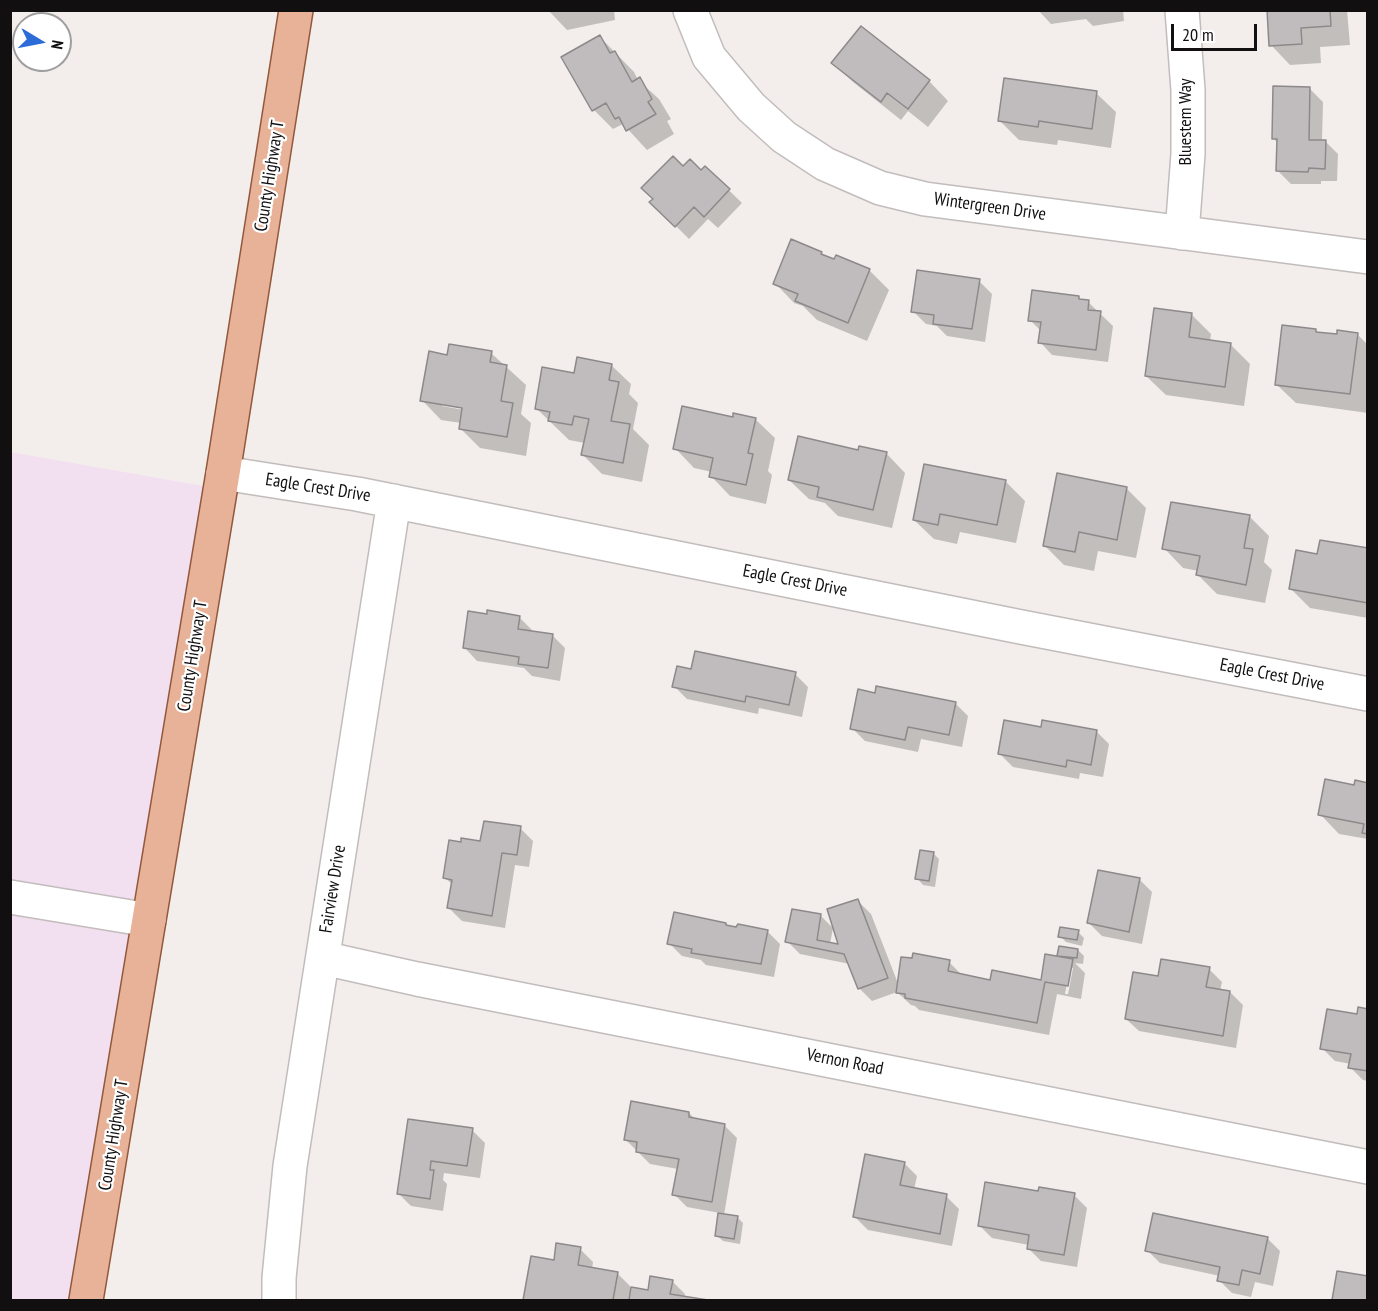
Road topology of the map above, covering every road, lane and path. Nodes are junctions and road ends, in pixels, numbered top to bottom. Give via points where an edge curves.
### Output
1 (296, 10) edge
2 (690, 10) edge
3 (1182, 10) edge
4 (1182, 233) junction
5 (1368, 257) edge
6 (223, 472) junction
7 (394, 501) junction
8 (1368, 694) edge
9 (10, 897) edge
10 (149, 920) junction
11 (323, 958) junction
12 (1368, 1167) edge
13 (279, 1289) edge
14 (86, 1300) edge

1 - 6 main road, County Highway T
2 - 4 street, Wintergreen Drive via 709,57 751,107 784,137 825,164 880,188 925,199
3 - 4 street, Bluestem Way via 1188,90
4 - 5 street, Wintergreen Drive
6 - 7 street, Eagle Crest Drive
6 - 10 main road, County Highway T
7 - 8 street, Eagle Crest Drive
7 - 11 street, Fairview Drive
9 - 10 street
10 - 14 main road, County Highway T
11 - 12 street, Vernon Road
11 - 13 street, Fairview Drive via 290,1166

